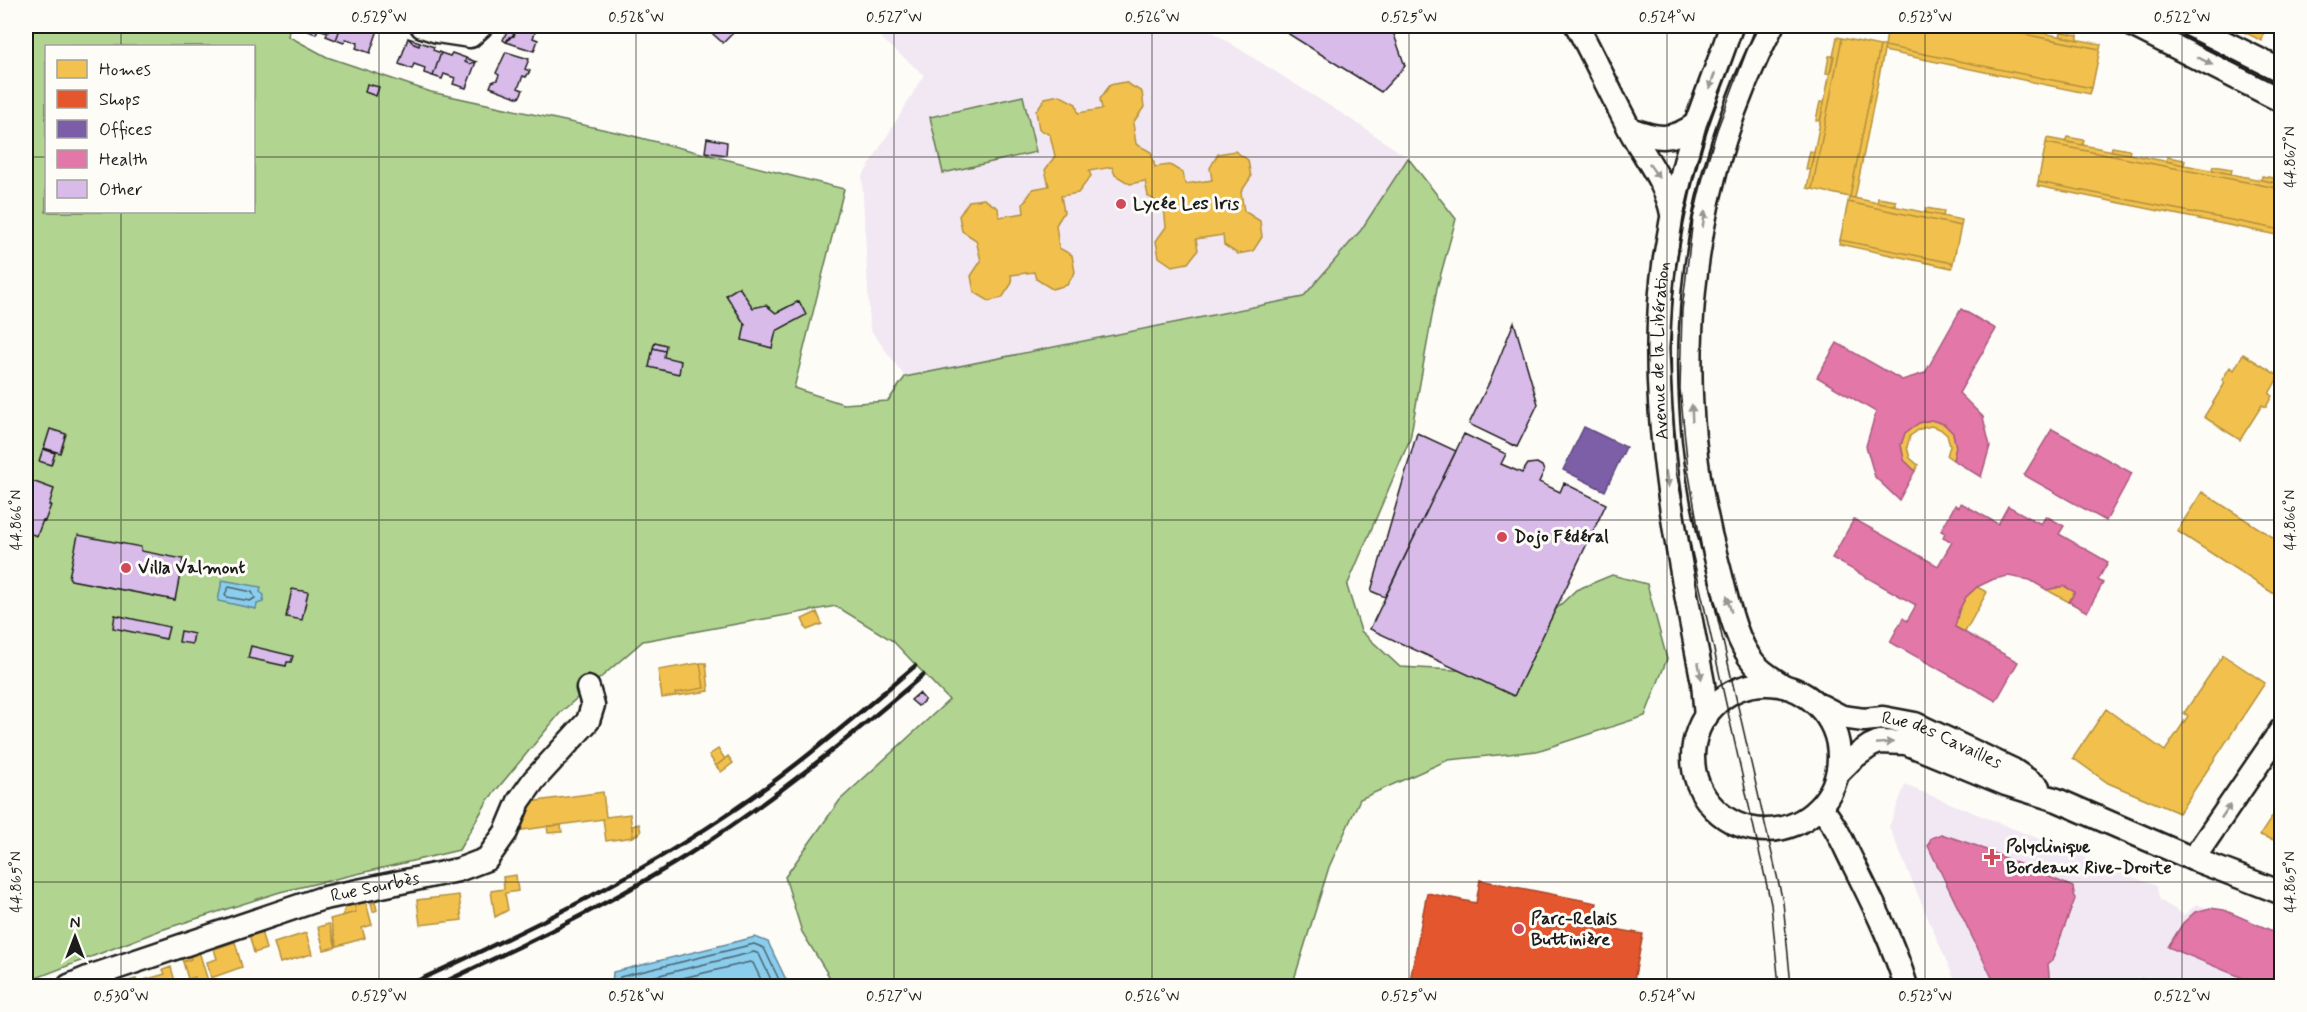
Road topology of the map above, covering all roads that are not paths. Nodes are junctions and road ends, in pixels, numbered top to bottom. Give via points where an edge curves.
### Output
1 (422, 26) edge
2 (482, 26) edge
3 (1577, 26) edge
4 (1731, 26) edge
5 (1772, 26) edge
6 (2134, 26) edge
7 (2192, 26) edge
8 (2282, 71) edge
9 (2282, 101) edge
10 (1696, 124) junction
11 (1630, 129) junction
12 (1673, 215) junction
13 (1782, 686) junction
14 (588, 688) dead end
15 (1819, 705) junction
16 (1706, 717) junction
17 (2282, 729) edge
18 (1838, 773) junction
19 (2057, 800) junction
20 (1820, 807) junction
21 (2193, 859) junction
22 (2282, 893) edge
23 (69, 987) edge
24 (1906, 987) edge

1 - 2 street via 470,36
3 - 11 street
4 -> 10 street, Avenue de la Libération
13 -> 5 street, Avenue de la Libération via 1747,653 1714,548 1697,467 1689,350 1703,221 1713,175 1742,89
6 -> 9 street
7 - 8 street
10 - 11 street via 1673,137 1662,138
10 - 12 street, Avenue de la Libération
11 -> 12 street via 1661,181
12 -> 16 street, Avenue de la Libération via 1661,309 1660,390 1666,471
13 - 15 street
13 - 16 street via 1762,685 1735,692
14 - 23 street, Rue Sourbès via 593,705 588,721 534,780 519,801 506,832 486,859 458,870 320,899
15 - 18 street via 1833,725 1839,749
15 - 19 street, Rue des Cavailles via 1842,717 1916,724 2013,770
16 - 20 street via 1698,732 1693,764 1696,780 1714,809 1742,825 1782,829
21 -> 17 street
18 -> 19 street, Rue des Cavailles via 1861,751 1879,742 1906,743 2006,784
18 - 20 street
19 - 21 street, Rue des Cavailles
20 - 24 street via 1858,873 1890,940
21 - 22 street, Rue des Cavailles

